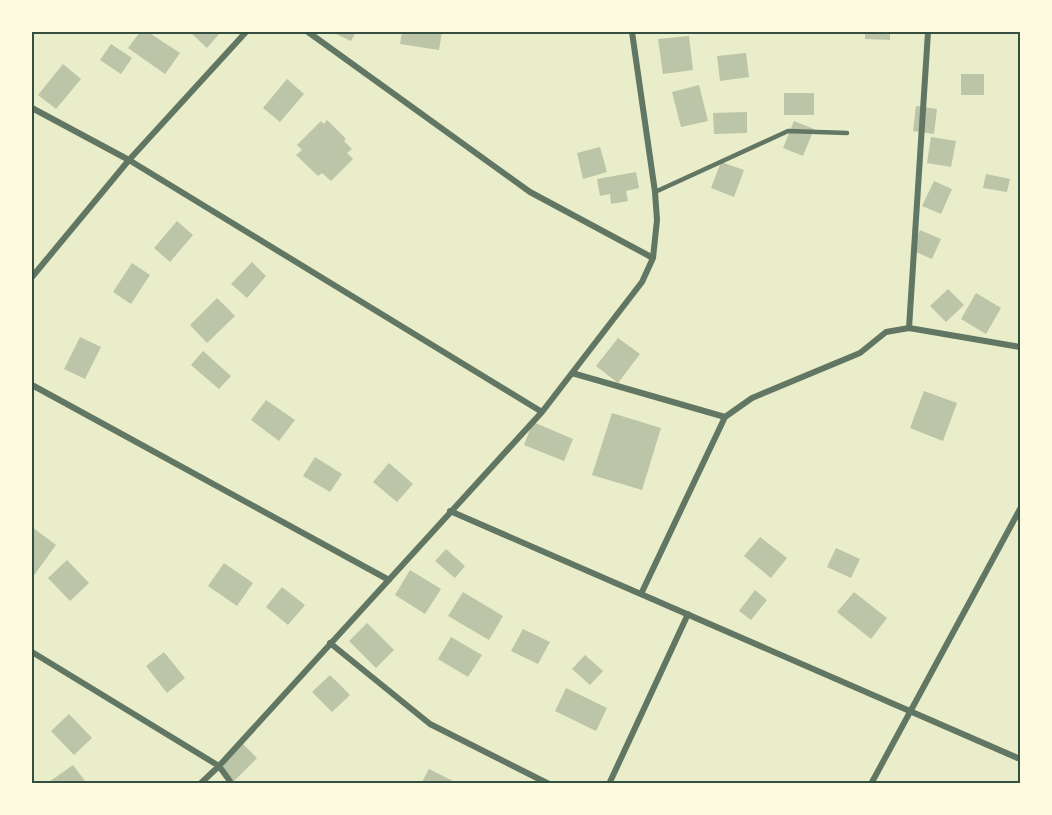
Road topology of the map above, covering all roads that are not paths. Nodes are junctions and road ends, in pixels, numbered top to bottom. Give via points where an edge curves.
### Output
1 (246, 32) edge
2 (308, 32) edge
3 (632, 32) edge
4 (928, 32) edge
5 (32, 108) edge
6 (848, 133) dead end
7 (129, 160) junction
8 (655, 192) junction
9 (653, 258) junction
10 (32, 278) edge
11 (909, 328) junction
12 (1020, 346) edge
13 (572, 373) junction
14 (32, 385) edge
15 (542, 412) junction
16 (725, 417) junction
17 (1020, 509) edge
18 (450, 511) junction
19 (388, 579) junction
20 (641, 594) junction
21 (688, 614) junction
22 (330, 643) junction
23 (32, 651) edge
24 (910, 711) junction
25 (1020, 759) edge
26 (219, 766) junction
27 (200, 783) edge
28 (232, 783) edge
29 (549, 783) edge
30 (609, 783) edge
31 (871, 783) edge

1 - 7 street
2 - 9 street via 530,192
3 - 8 street
4 - 11 street
5 - 7 street
6 - 8 lane via 788,131
7 - 10 street
7 - 15 street
8 - 9 street
9 - 13 street via 642,282
11 - 12 street
11 - 16 street via 886,332 860,353 752,398
13 - 15 street
13 - 16 street
14 - 19 street
15 - 18 street
16 - 20 street
17 - 24 street
18 - 19 street
18 - 20 street
19 - 22 street
20 - 21 street
21 - 24 street
21 - 30 street
22 - 26 street
22 - 29 street via 430,724
23 - 26 street
24 - 25 street
24 - 31 street
26 - 27 street
26 - 28 street

